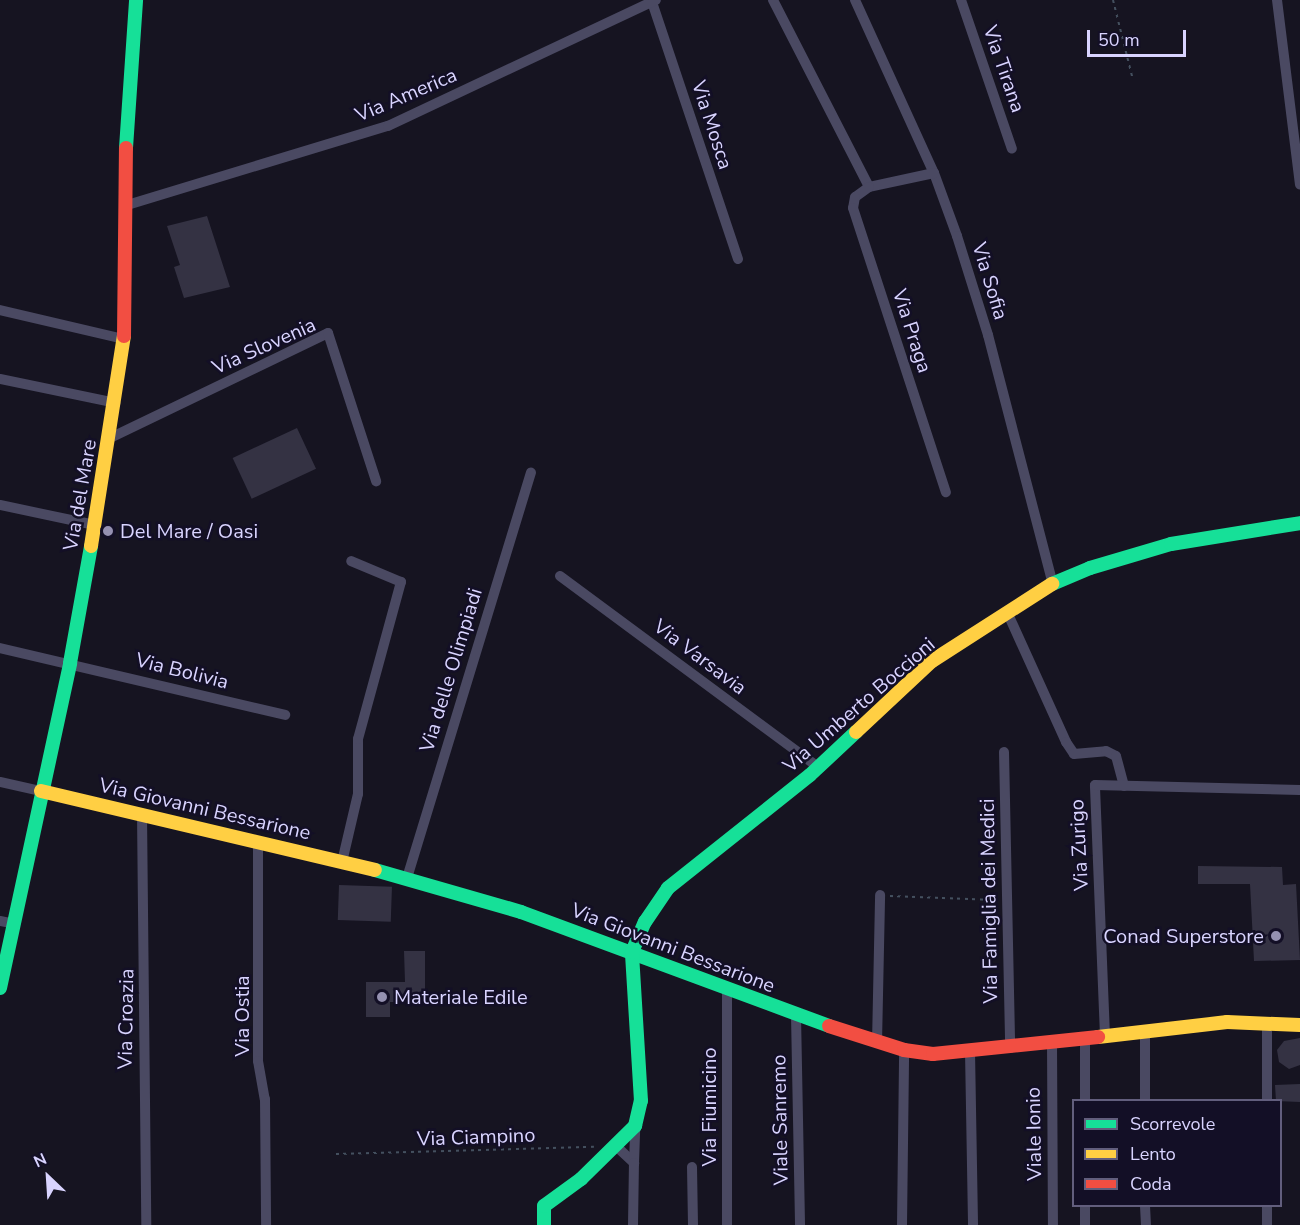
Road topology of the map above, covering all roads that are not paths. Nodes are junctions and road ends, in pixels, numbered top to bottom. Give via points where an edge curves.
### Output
1 (136, 0) edge
2 (773, 0) edge
3 (855, 0) edge
4 (961, 0) edge
5 (1277, 0) edge
6 (654, 1) edge
7 (1012, 149) dead end
8 (934, 173) junction
9 (1300, 184) edge
10 (869, 187) junction
11 (124, 206) junction
12 (738, 259) dead end
13 (0, 310) edge
14 (124, 339) junction
15 (0, 379) edge
16 (116, 403) junction
17 (110, 438) junction
18 (531, 473) dead end
19 (376, 481) dead end
20 (946, 492) dead end
21 (0, 506) edge
22 (1300, 523) edge
23 (95, 525) junction
24 (351, 561) dead end
25 (560, 576) dead end
26 (1053, 584) junction
27 (1008, 614) junction
28 (0, 648) edge
29 (70, 663) junction
30 (285, 715) dead end
31 (1004, 752) dead end
32 (818, 767) junction
33 (0, 782) edge
34 (1124, 786) junction
35 (1300, 790) edge
36 (41, 791) junction
37 (142, 814) junction
38 (258, 842) junction
39 (342, 862) junction
40 (407, 878) junction
41 (879, 895) road end
42 (0, 921) edge
43 (15, 924) junction
44 (632, 952) junction
45 (0, 988) edge
46 (727, 988) junction
47 (796, 1015) junction
48 (1268, 1023) junction
49 (1300, 1025) edge
50 (1145, 1031) junction
51 (1105, 1036) junction
52 (1085, 1039) junction
53 (878, 1043) junction
54 (1052, 1043) junction
55 (1010, 1048) junction
56 (904, 1050) junction
57 (970, 1051) junction
58 (1085, 1099) edge
59 (1145, 1099) edge
60 (1267, 1099) edge
61 (635, 1126) junction
62 (616, 1146) junction
63 (634, 1162) junction
64 (692, 1167) dead end
65 (1085, 1207) edge
66 (1146, 1207) edge
67 (1267, 1207) edge
68 (146, 1225) edge
69 (266, 1225) edge
70 (544, 1225) edge
71 (633, 1225) edge
72 (693, 1225) edge
73 (727, 1225) edge
74 (800, 1225) edge
75 (902, 1225) edge
76 (974, 1225) edge
77 (1053, 1225) edge
78 (1085, 1225) edge
79 (1146, 1225) edge
80 (1267, 1225) edge

1 - 11 street, Via del Mare via 126,115
2 - 10 street
3 - 8 street, Via Sofia
4 - 7 street, Via Tirana
5 - 9 street
6 - 11 street, Via America via 388,126
6 - 12 street, Via Mosca
8 - 10 street
8 - 26 street, Via Sofia via 988,335
10 - 20 street, Via Praga via 855,197 853,208
11 - 14 street, Via del Mare
13 - 14 street
14 - 16 street, Via del Mare
15 - 16 street
16 - 17 street, Via del Mare
17 - 19 street, Via Slovenia via 328,333
17 - 23 street, Via del Mare
18 - 40 street, Via delle Olimpiadi
21 - 23 street
22 - 26 street, Via Umberto Boccioni via 1171,544 1090,568
23 - 29 street, Via del Mare
24 - 39 street via 401,582 358,739 358,794
25 - 32 street, Via Varsavia
26 - 27 street, Via Umberto Boccioni
27 - 32 street, Via Umberto Boccioni via 932,661
27 - 34 street via 1074,754 1106,751 1116,756
28 - 29 street, Via Bolivia
29 - 30 street, Via Bolivia
29 - 36 street, Via del Mare
31 - 55 street, Via Famiglia dei Medici
32 - 44 street, Via Umberto Boccioni via 668,888 645,922
33 - 36 street
34 - 35 street, Via Zurigo
34 - 51 street, Via Zurigo via 1095,785
36 - 37 street, Via Giovanni Bessarione
36 - 43 street, Via del Mare
37 - 38 street, Via Giovanni Bessarione
37 - 68 street, Via Croazia
38 - 39 street, Via Giovanni Bessarione
38 - 69 street, Via Ostia via 258,1061 265,1099
39 - 40 street, Via Giovanni Bessarione
40 - 44 street, Via Giovanni Bessarione via 521,912
41 - 53 street
42 - 43 street
43 - 45 street, Via del Mare
44 - 46 street, Via Giovanni Bessarione
44 - 61 street via 641,1101
46 - 47 street, Via Giovanni Bessarione
46 - 73 street, Via Fiumicino
47 - 53 street, Via Giovanni Bessarione
47 - 74 street, Viale Sanremo
48 - 49 street, Via Giovanni Bessarione
48 - 50 street, Via Giovanni Bessarione via 1227,1022
48 - 60 street
50 - 51 street, Via Giovanni Bessarione
50 - 59 street
51 - 52 street, Via Giovanni Bessarione
52 - 54 street, Via Giovanni Bessarione
52 - 58 street
53 - 56 street, Via Giovanni Bessarione
54 - 55 street, Via Giovanni Bessarione
54 - 77 street, Viale Ionio
55 - 57 street, Via Giovanni Bessarione
56 - 57 street, Via Giovanni Bessarione via 933,1054
56 - 75 street
57 - 76 street
61 - 62 street
61 - 63 street
62 - 63 street
62 - 70 street via 544,1206
63 - 71 street
64 - 72 street
65 - 78 street
66 - 79 street
67 - 80 street

